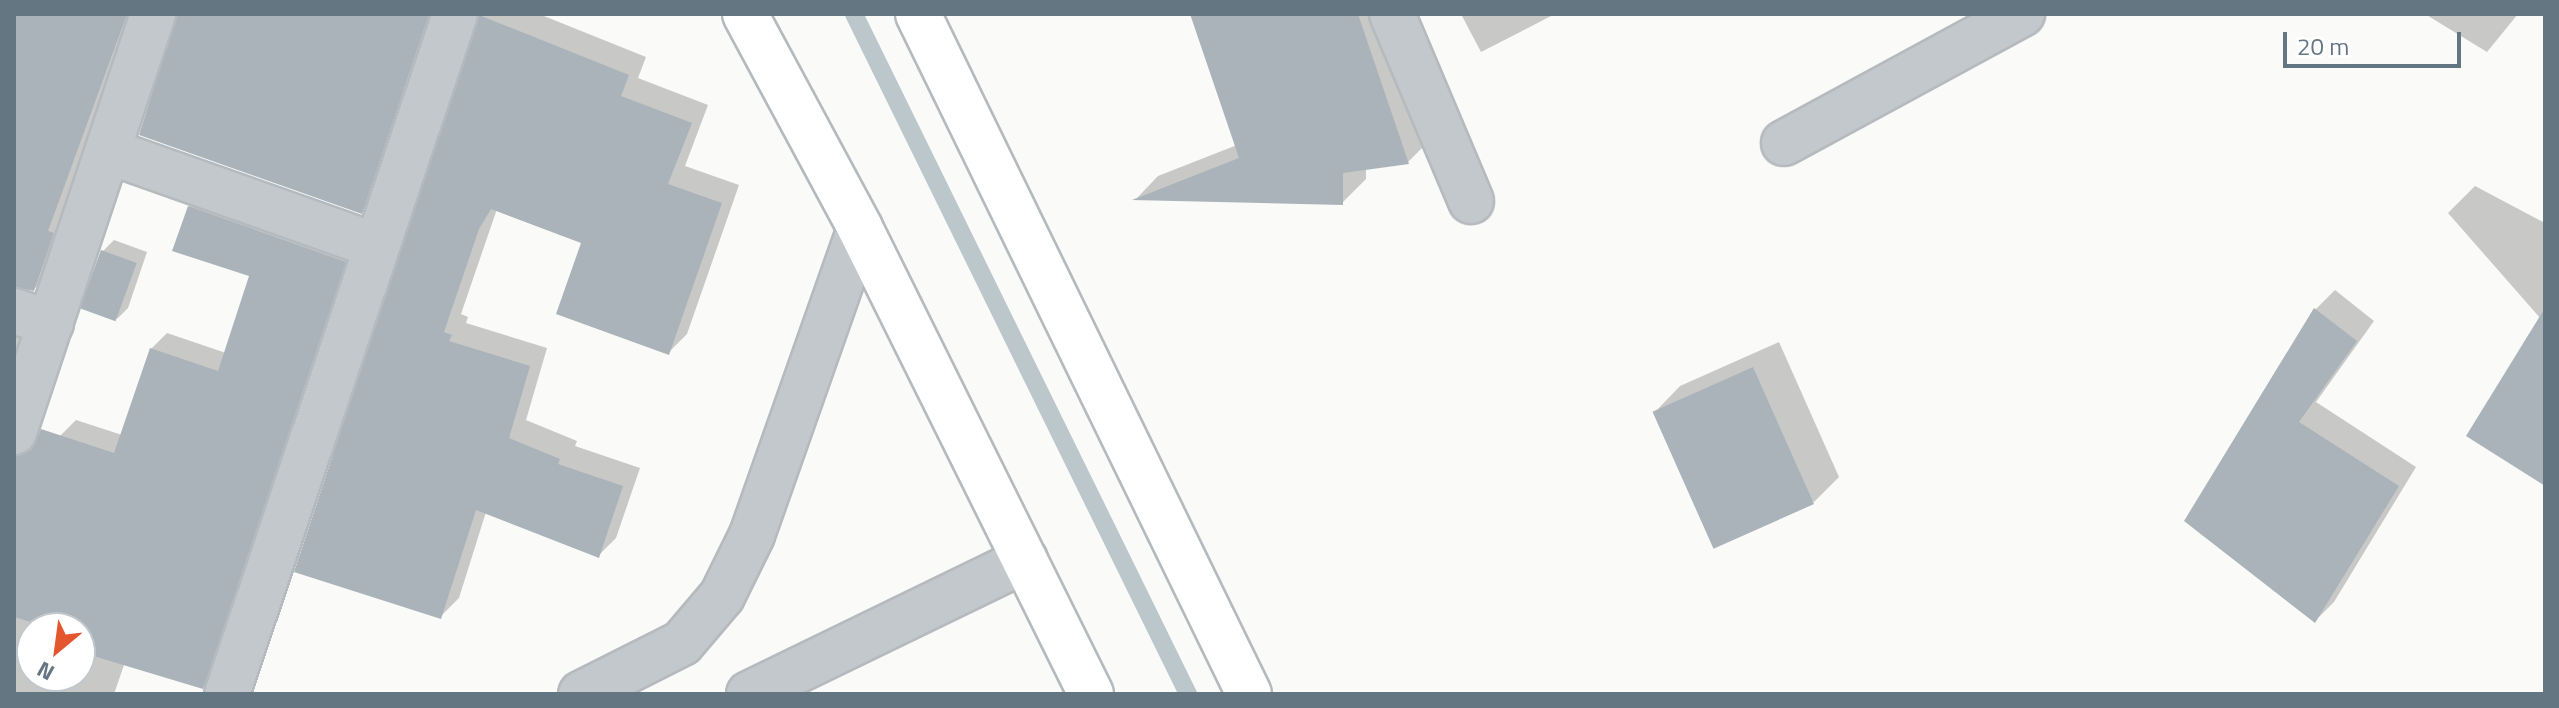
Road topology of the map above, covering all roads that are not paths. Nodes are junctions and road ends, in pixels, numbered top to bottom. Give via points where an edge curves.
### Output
1 (153, 14) edge
2 (455, 14) edge
3 (745, 14) edge
4 (918, 14) edge
5 (1392, 14) edge
6 (2022, 14) edge
7 (1784, 143) dead end
8 (108, 151) junction
9 (1471, 201) dead end
10 (860, 228) junction
11 (374, 245) junction
12 (32, 317) edge
13 (14, 432) edge
14 (1025, 560) junction
15 (227, 694) edge
16 (581, 694) edge
17 (749, 694) edge
18 (1091, 694) edge
19 (1249, 694) edge

1 - 8 street
2 - 11 street
3 - 10 main road
4 - 19 main road
5 - 9 street
6 - 7 street
8 - 11 street
8 - 12 street
10 - 14 main road
10 - 16 street via 752,535 722,596 682,643
11 - 15 street
12 - 13 street
14 - 17 street
14 - 18 main road

